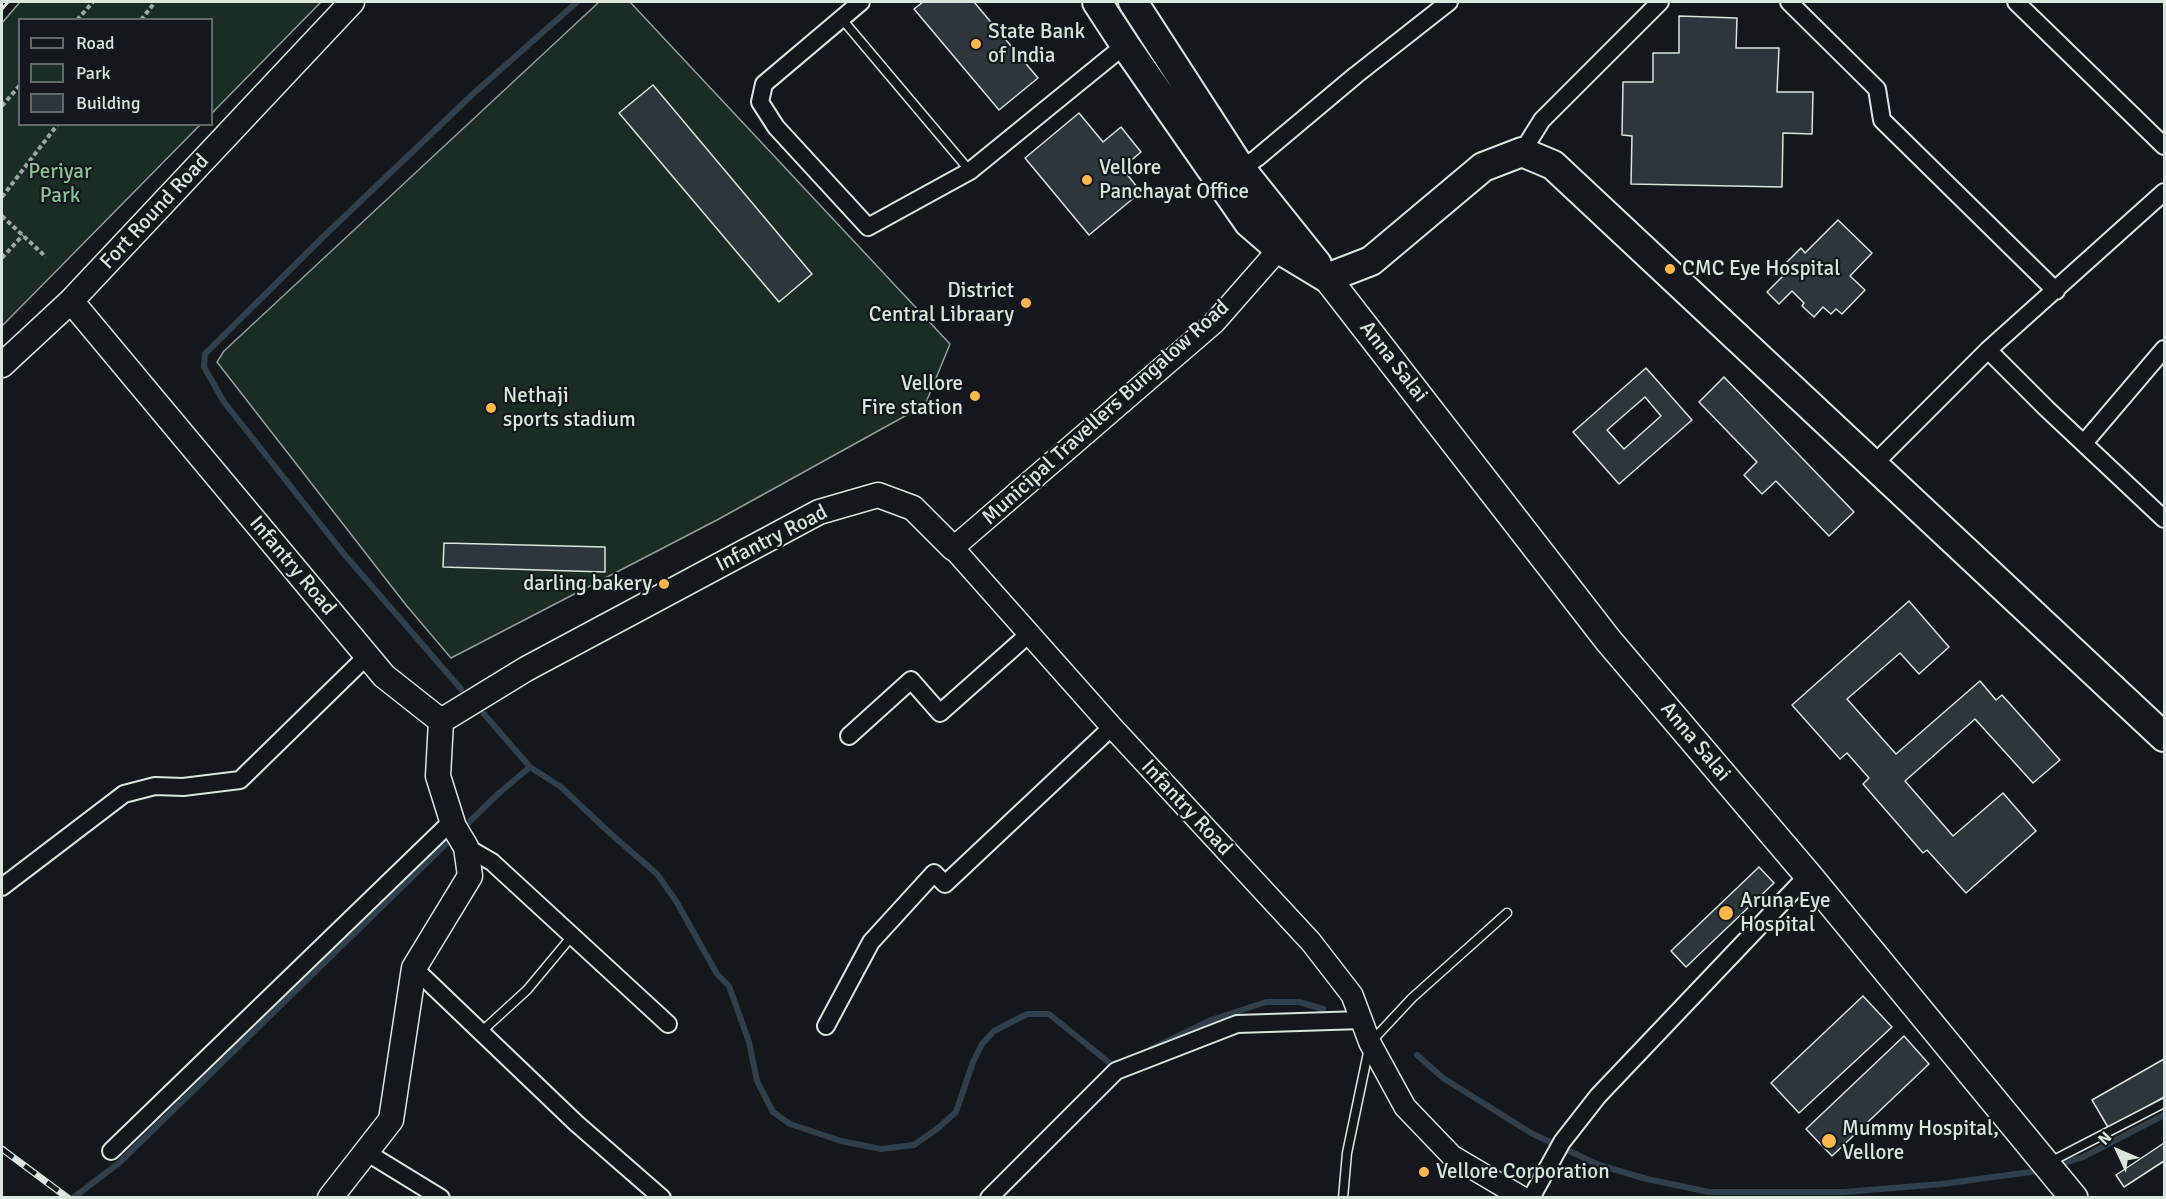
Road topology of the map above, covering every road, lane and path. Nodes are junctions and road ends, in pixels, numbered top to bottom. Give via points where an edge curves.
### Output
1 (93, 2) edge
2 (155, 2) edge
3 (352, 2) edge
4 (861, 2) edge
5 (1097, 2) edge
6 (1133, 2) edge
7 (1449, 2) edge
8 (1660, 2) edge
9 (1789, 2) edge
10 (2016, 2) edge
11 (79, 18) edge
12 (143, 18) edge
13 (841, 18) junction
14 (1125, 45) junction
15 (18, 89) edge
16 (2, 106) edge
17 (56, 126) edge
18 (2164, 146) edge
19 (1522, 152) junction
20 (1241, 169) junction
21 (970, 171) junction
22 (2164, 192) edge
23 (2, 196) edge
24 (2, 216) edge
25 (23, 235) junction
26 (1279, 249) junction
27 (46, 257) dead end
28 (2, 258) edge
29 (1327, 278) junction
30 (2056, 291) junction
31 (71, 301) junction
32 (2164, 349) edge
33 (1988, 350) junction
34 (2, 365) edge
35 (2084, 443) junction
36 (1872, 466) junction
37 (2164, 519) edge
38 (953, 548) junction
39 (1029, 634) junction
40 (367, 656) junction
41 (441, 721) junction
42 (1112, 728) junction
43 (849, 736) dead end
44 (2164, 737) edge
45 (452, 821) junction
46 (466, 847) junction
47 (1808, 875) junction
48 (2, 887) edge
49 (1507, 914) dead end
50 (572, 936) junction
51 (414, 968) junction
52 (1362, 1020) junction
53 (668, 1024) dead end
54 (826, 1026) dead end
55 (481, 1032) junction
56 (1370, 1043) junction
57 (2164, 1103) edge
58 (111, 1151) dead end
59 (366, 1152) junction
60 (2047, 1164) junction
61 (330, 1197) edge
62 (441, 1197) edge
63 (662, 1197) edge
64 (989, 1197) edge
65 (1343, 1197) edge
66 (1523, 1197) edge
67 (1531, 1197) edge
68 (2074, 1197) edge

1 - 11 path
2 - 12 path
3 - 31 main road, Fort Round Road
4 - 13 street
5 - 14 highway, Anna Salai
6 - 20 highway, Anna Salai
7 - 20 street
8 - 19 street via 1542,120
9 - 30 street via 1878,90 1882,120
10 - 18 street
13 - 21 lane
13 - 21 street via 764,84 760,102 776,127 868,227
14 - 21 street
14 - 26 highway, Anna Salai via 1249,223
15 - 16 path
17 - 23 path
19 - 29 highway via 1483,166 1371,261
19 - 36 highway via 1553,165
20 - 29 highway, Anna Salai
22 - 30 street
24 - 25 path
25 - 27 path
25 - 28 path
26 - 29 highway, Anna Salai
26 - 38 street, Municipal Travellers Bungalow Road via 1214,323
29 - 47 main road, Anna Salai via 1608,640
30 - 33 street
31 - 34 main road, Fort Round Road
31 - 40 main road, Infantry Road
32 - 35 street
33 - 35 street
33 - 36 street
35 - 37 street
36 - 44 highway
38 - 39 street, Infantry Road
38 - 41 main road, Infantry Road via 912,508 878,495 819,512 526,669
39 - 42 street, Infantry Road
39 - 43 street via 940,713 911,680
40 - 41 main road, Infantry Road via 384,675
40 - 48 street via 240,780 155,786 124,794
41 - 45 main road via 438,776
42 - 52 street, Infantry Road via 1311,942 1352,994
42 - 54 street via 945,884 934,873 871,942
45 - 46 main road
45 - 58 street
46 - 50 street via 492,862
46 - 51 main road via 470,876
47 - 60 main road, Anna Salai
47 - 67 street via 1598,1096 1562,1142
49 - 56 lane via 1412,998
50 - 53 street
50 - 55 lane via 527,990
51 - 55 street
51 - 59 main road via 391,1120
52 - 56 street, Infantry Road
52 - 64 street via 1237,1024 1116,1071
55 - 63 street via 576,1123
56 - 65 lane via 1347,1153
56 - 66 street, Infantry Road via 1405,1107 1452,1156
57 - 60 lane
59 - 61 main road
59 - 62 street
60 - 68 main road, Anna Salai

